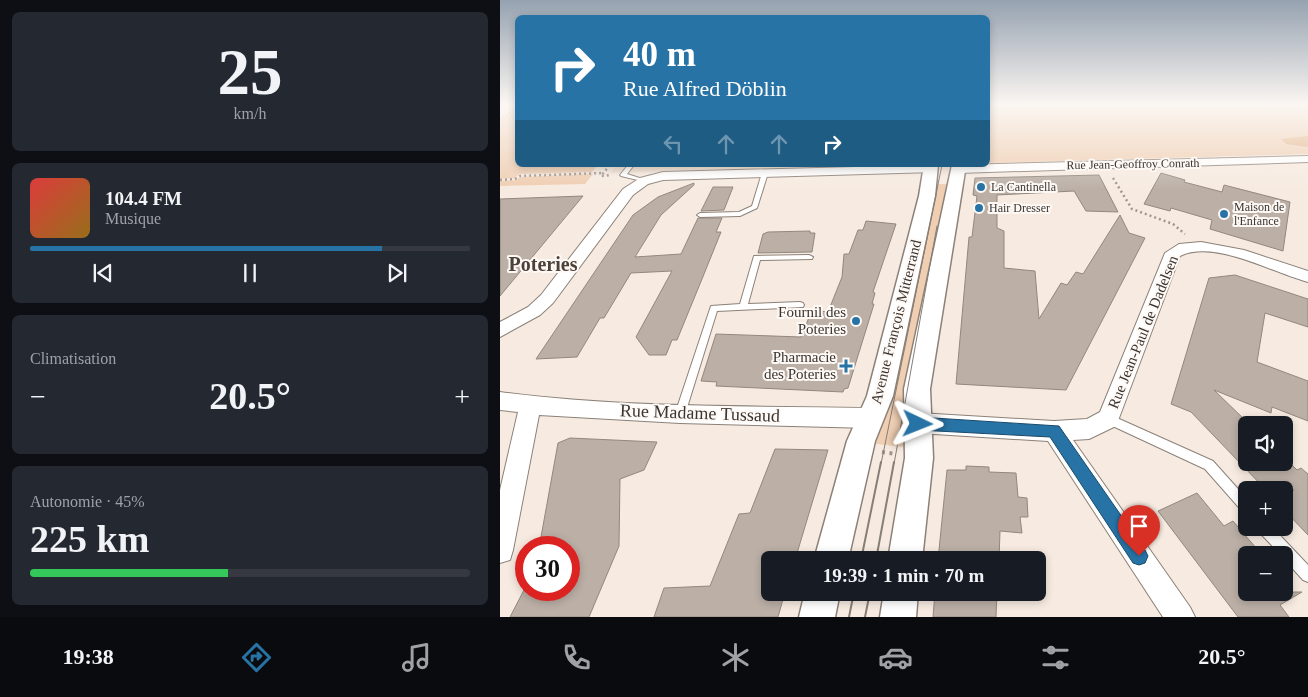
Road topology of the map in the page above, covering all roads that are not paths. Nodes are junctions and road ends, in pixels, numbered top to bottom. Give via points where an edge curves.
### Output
1 (1308, 159) edge
2 (630, 167) edge
3 (931, 167) edge
4 (959, 167) edge
5 (990, 167) edge
6 (766, 173) junction
7 (644, 181) junction
8 (700, 215) dead end
9 (809, 257) dead end
10 (1308, 277) edge
11 (800, 304) dead end
12 (743, 307) junction
13 (500, 330) edge
14 (500, 401) edge
15 (530, 405) junction
16 (680, 414) junction
17 (871, 418) junction
18 (1108, 418) junction
19 (918, 424) junction
20 (1054, 431) junction
21 (1238, 498) edge
22 (1272, 536) edge
23 (500, 550) edge
24 (833, 551) edge
25 (906, 551) edge
26 (1308, 575) edge
27 (821, 601) edge
28 (900, 601) edge
29 (817, 617) edge
30 (898, 617) edge
31 (1180, 617) edge

1 - 5 street, Rue Jean-Geoffroy Conrath
2 - 7 lane via 623,175
3 - 4 street
3 - 6 street
3 - 17 street, Avenue François Mitterrand via 887,367
4 - 19 street, Avenue François Mitterrand via 917,389
6 - 7 street via 663,176
6 - 8 lane via 755,206 740,214
7 - 13 street via 628,192 547,299
9 - 12 lane via 758,258
10 - 18 street, Rue Jean-Paul de Dadelsen via 1217,248 1185,246 1173,253
11 - 12 lane
12 - 16 lane via 714,308
14 - 15 street, Rue Madame Tussaud
15 - 16 street, Rue Madame Tussaud
15 - 23 street
16 - 17 street, Rue Madame Tussaud
17 - 24 street, Avenue François Mitterrand via 858,448
18 - 20 street, Rue Jean-Paul de Dadelsen via 1089,429
18 - 21 lane via 1209,466
19 - 20 street, Rue Jean-Paul de Dadelsen
19 - 25 street, Avenue François Mitterrand via 919,458
20 - 31 street
22 - 26 lane
27 - 29 street
28 - 30 street

